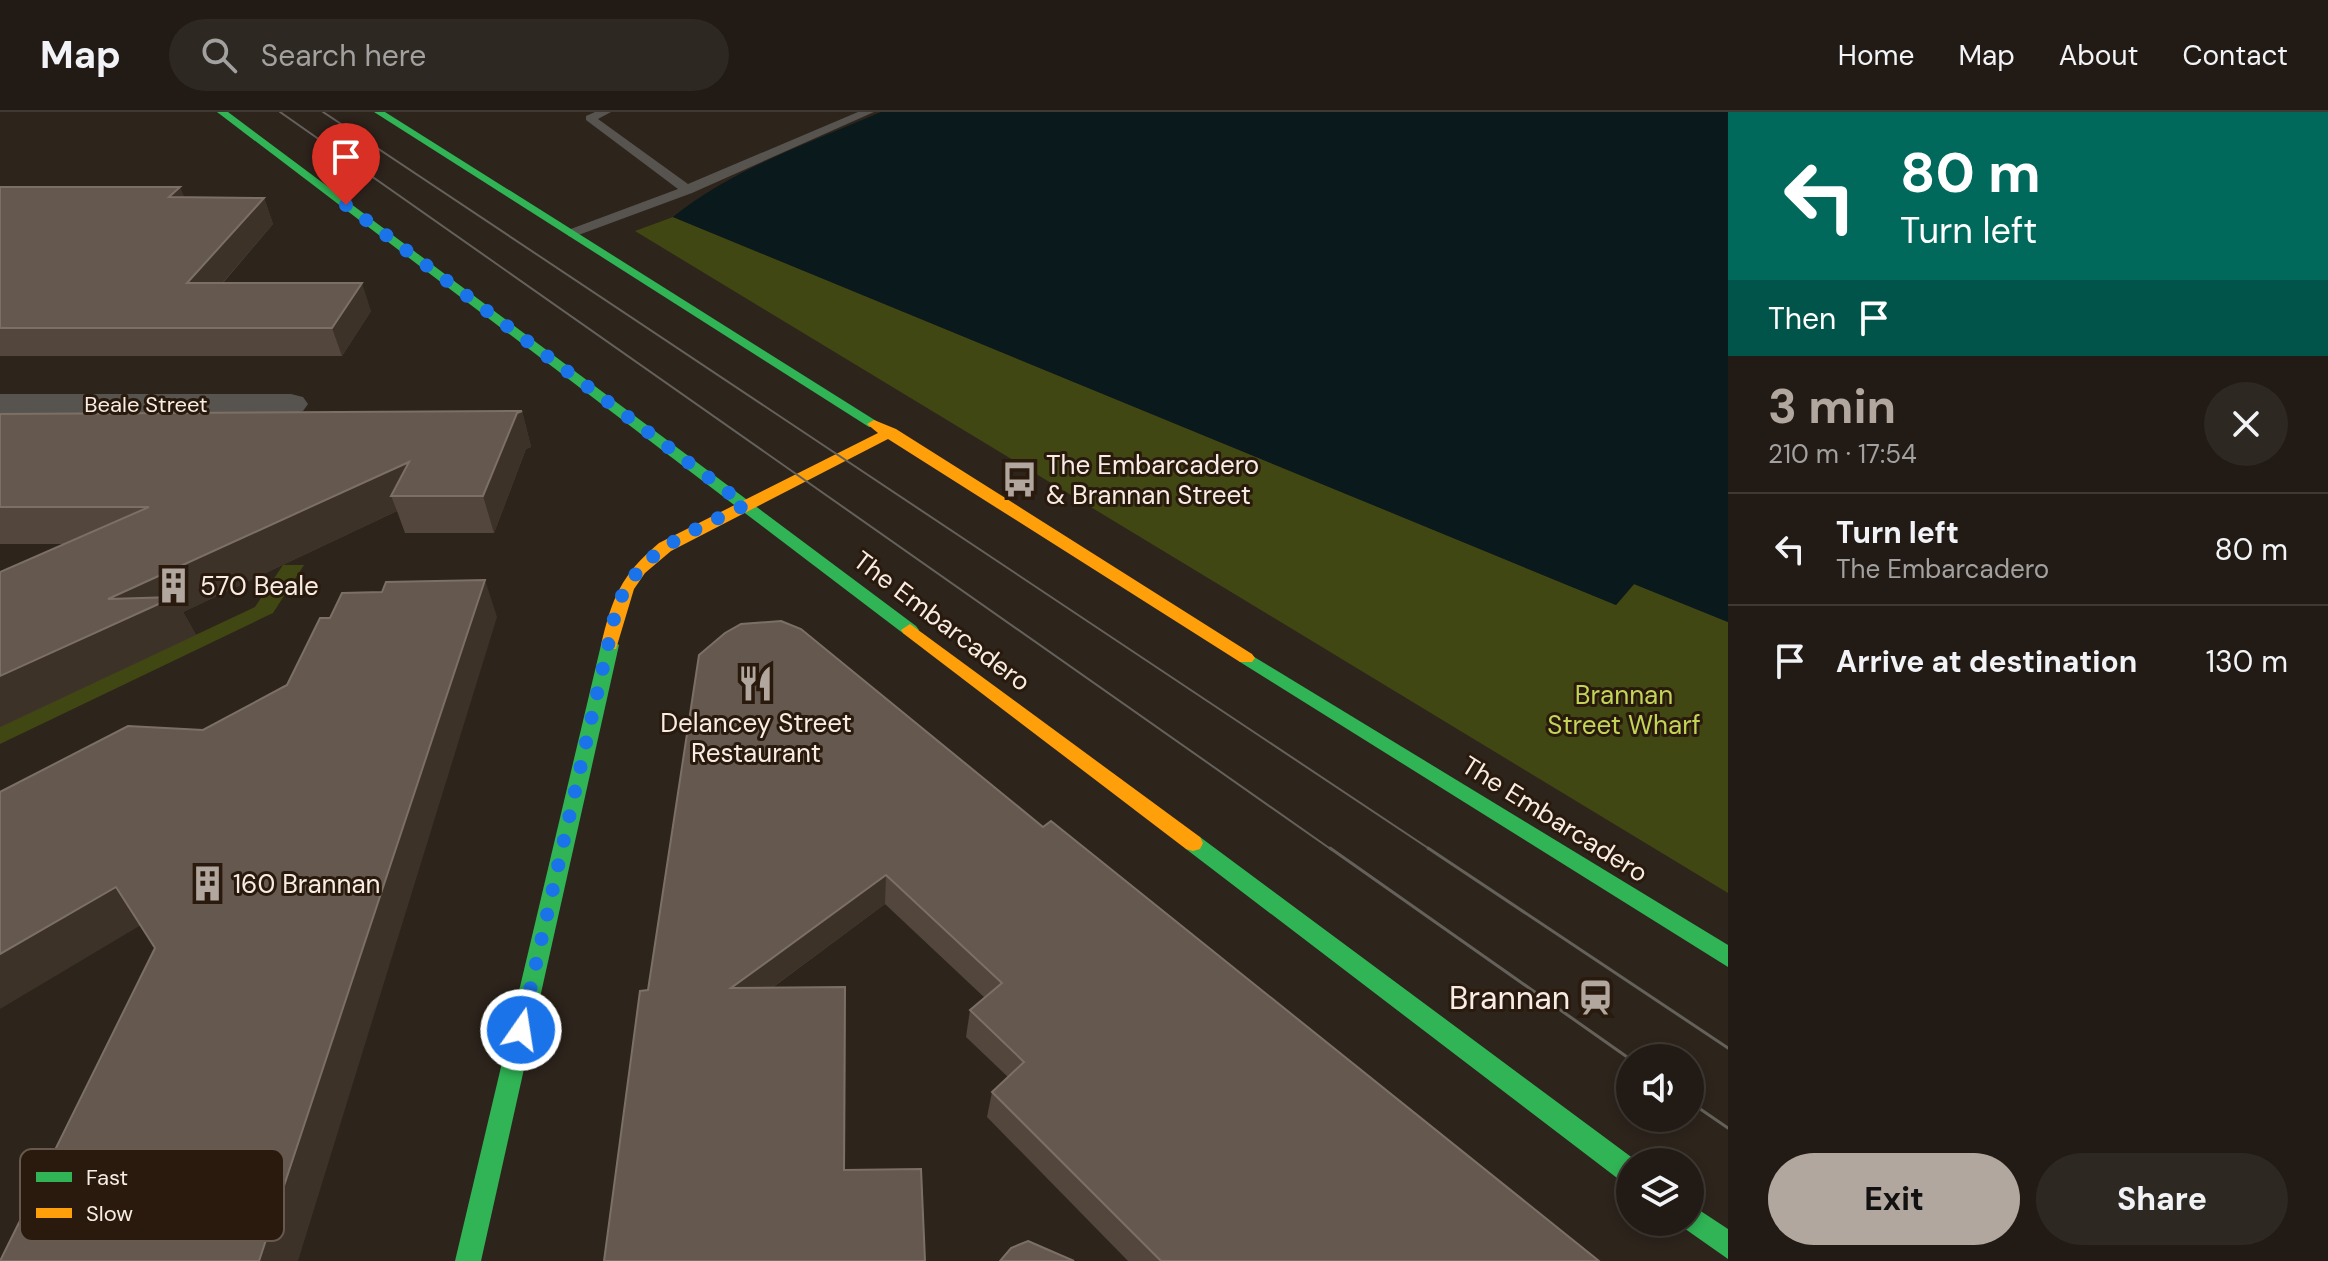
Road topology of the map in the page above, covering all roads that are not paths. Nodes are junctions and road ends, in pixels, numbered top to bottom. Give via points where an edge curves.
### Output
1 (222, 112) edge
2 (379, 112) edge
3 (605, 112) edge
4 (868, 112) edge
5 (688, 190) junction
6 (573, 233) junction
7 (0, 404) edge
8 (291, 404) dead end
9 (891, 432) junction
10 (745, 505) junction
11 (1728, 957) edge
12 (1616, 1161) edge
13 (1704, 1228) edge
14 (1728, 1246) edge
15 (468, 1261) edge

1 - 10 main road, The Embarcadero
2 - 6 main road, The Embarcadero
3 - 5 lane via 590,118
4 - 5 lane
5 - 6 lane
6 - 9 main road, The Embarcadero
7 - 8 street, Beale Street
9 - 10 main road
9 - 11 main road, The Embarcadero
10 - 12 main road, The Embarcadero
10 - 15 main road via 656,553 623,589
13 - 14 main road

